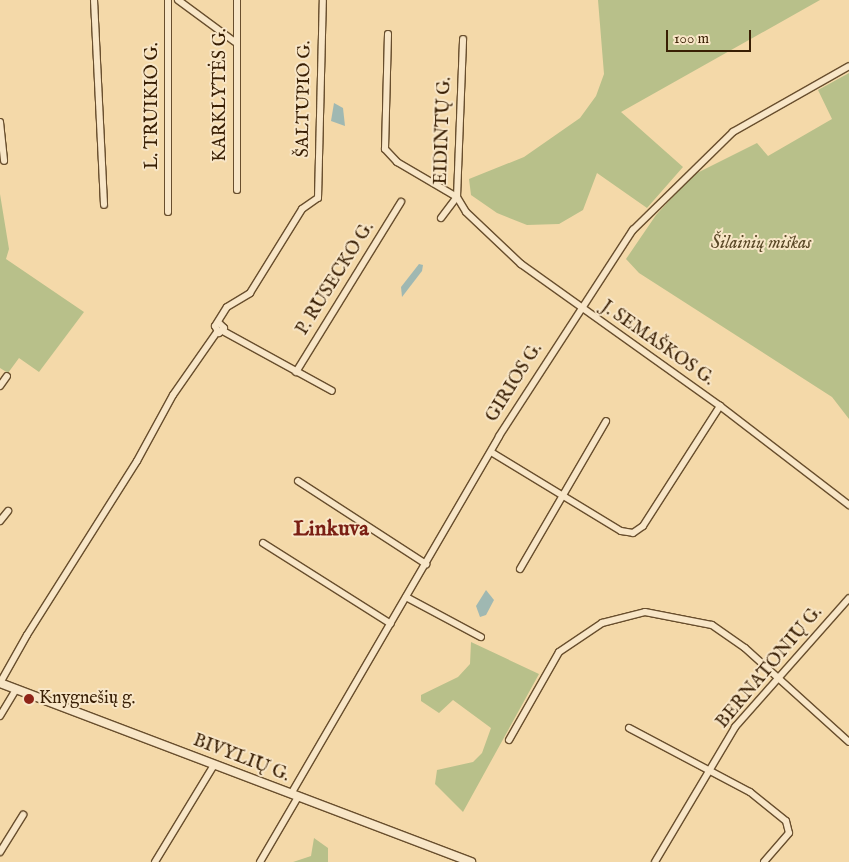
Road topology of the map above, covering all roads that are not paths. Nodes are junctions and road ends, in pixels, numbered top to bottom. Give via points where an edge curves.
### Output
1 (94, 0) edge
2 (168, 0) edge
3 (178, 0) edge
4 (237, 0) edge
5 (323, 0) edge
6 (388, 34) dead end
7 (463, 39) dead end
8 (235, 42) junction
9 (849, 66) edge
10 (0, 122) edge
11 (4, 161) dead end
12 (237, 190) dead end
13 (457, 197) junction
14 (401, 202) dead end
15 (104, 205) dead end
16 (168, 212) dead end
17 (441, 218) dead end
18 (579, 309) junction
19 (220, 331) junction
20 (296, 372) junction
21 (7, 376) dead end
22 (0, 386) edge
23 (332, 391) dead end
24 (720, 406) junction
25 (606, 421) dead end
26 (491, 452) junction
27 (298, 481) dead end
28 (564, 495) junction
29 (849, 505) edge
30 (8, 510) dead end
31 (0, 521) edge
32 (264, 543) dead end
33 (426, 564) junction
34 (520, 569) dead end
35 (406, 598) junction
36 (849, 598) edge
37 (391, 624) junction
38 (481, 637) dead end
39 (777, 678) junction
40 (0, 683) edge
41 (16, 689) junction
42 (0, 716) edge
43 (630, 728) dead end
44 (510, 740) dead end
45 (849, 742) edge
46 (214, 765) junction
47 (710, 770) junction
48 (294, 795) junction
49 (23, 815) dead end
50 (0, 852) edge
51 (155, 862) edge
52 (260, 862) edge
53 (471, 862) edge
54 (656, 862) edge
55 (764, 862) edge

1 - 15 street
2 - 16 street, L. TRUIKIO G.
3 - 8 street
4 - 8 street, KARKLYTĖS G.
5 - 19 street, ŠALTUPIO G. via 318,198 302,209 250,293 227,307 214,328
6 - 13 street via 385,149 414,175
7 - 13 street, EIDINTŲ G.
8 - 12 street, KARKLYTĖS G.
9 - 18 street, GIRIOS G. via 751,118 710,151 633,230
10 - 11 street
13 - 17 street, EIDINTŲ G.
13 - 18 street, J. SEMAŠKOS G. via 506,252
14 - 20 street, P. RUSECKO G.
18 - 24 street, J. SEMAŠKOS G.
18 - 26 street, GIRIOS G.
19 - 20 street
19 - 40 street via 173,395 137,461
20 - 23 street
21 - 22 street
24 - 28 street via 642,526 633,533 621,531
24 - 29 street, J. SEMAŠKOS G.
25 - 28 street
26 - 28 street
26 - 33 street, GIRIOS G.
27 - 33 street
28 - 34 street
30 - 31 street
32 - 37 street
33 - 35 street, GIRIOS G.
35 - 37 street, GIRIOS G.
35 - 38 street
36 - 39 street, BERNATONIŲ G.
37 - 48 street, GIRIOS G.
39 - 44 street via 712,625 645,612 602,623 559,652
39 - 45 street
39 - 47 street, BERNATONIŲ G. via 735,727
40 - 41 street, BIVYLIŲ G.
41 - 42 street
41 - 46 street, BIVYLIŲ G.
43 - 47 street
46 - 48 street, BIVYLIŲ G.
46 - 51 street
47 - 54 street, BERNATONIŲ G.
47 - 55 street via 761,799 790,827
48 - 52 street, GIRIOS G.
48 - 53 street, BIVYLIŲ G.
49 - 50 street

